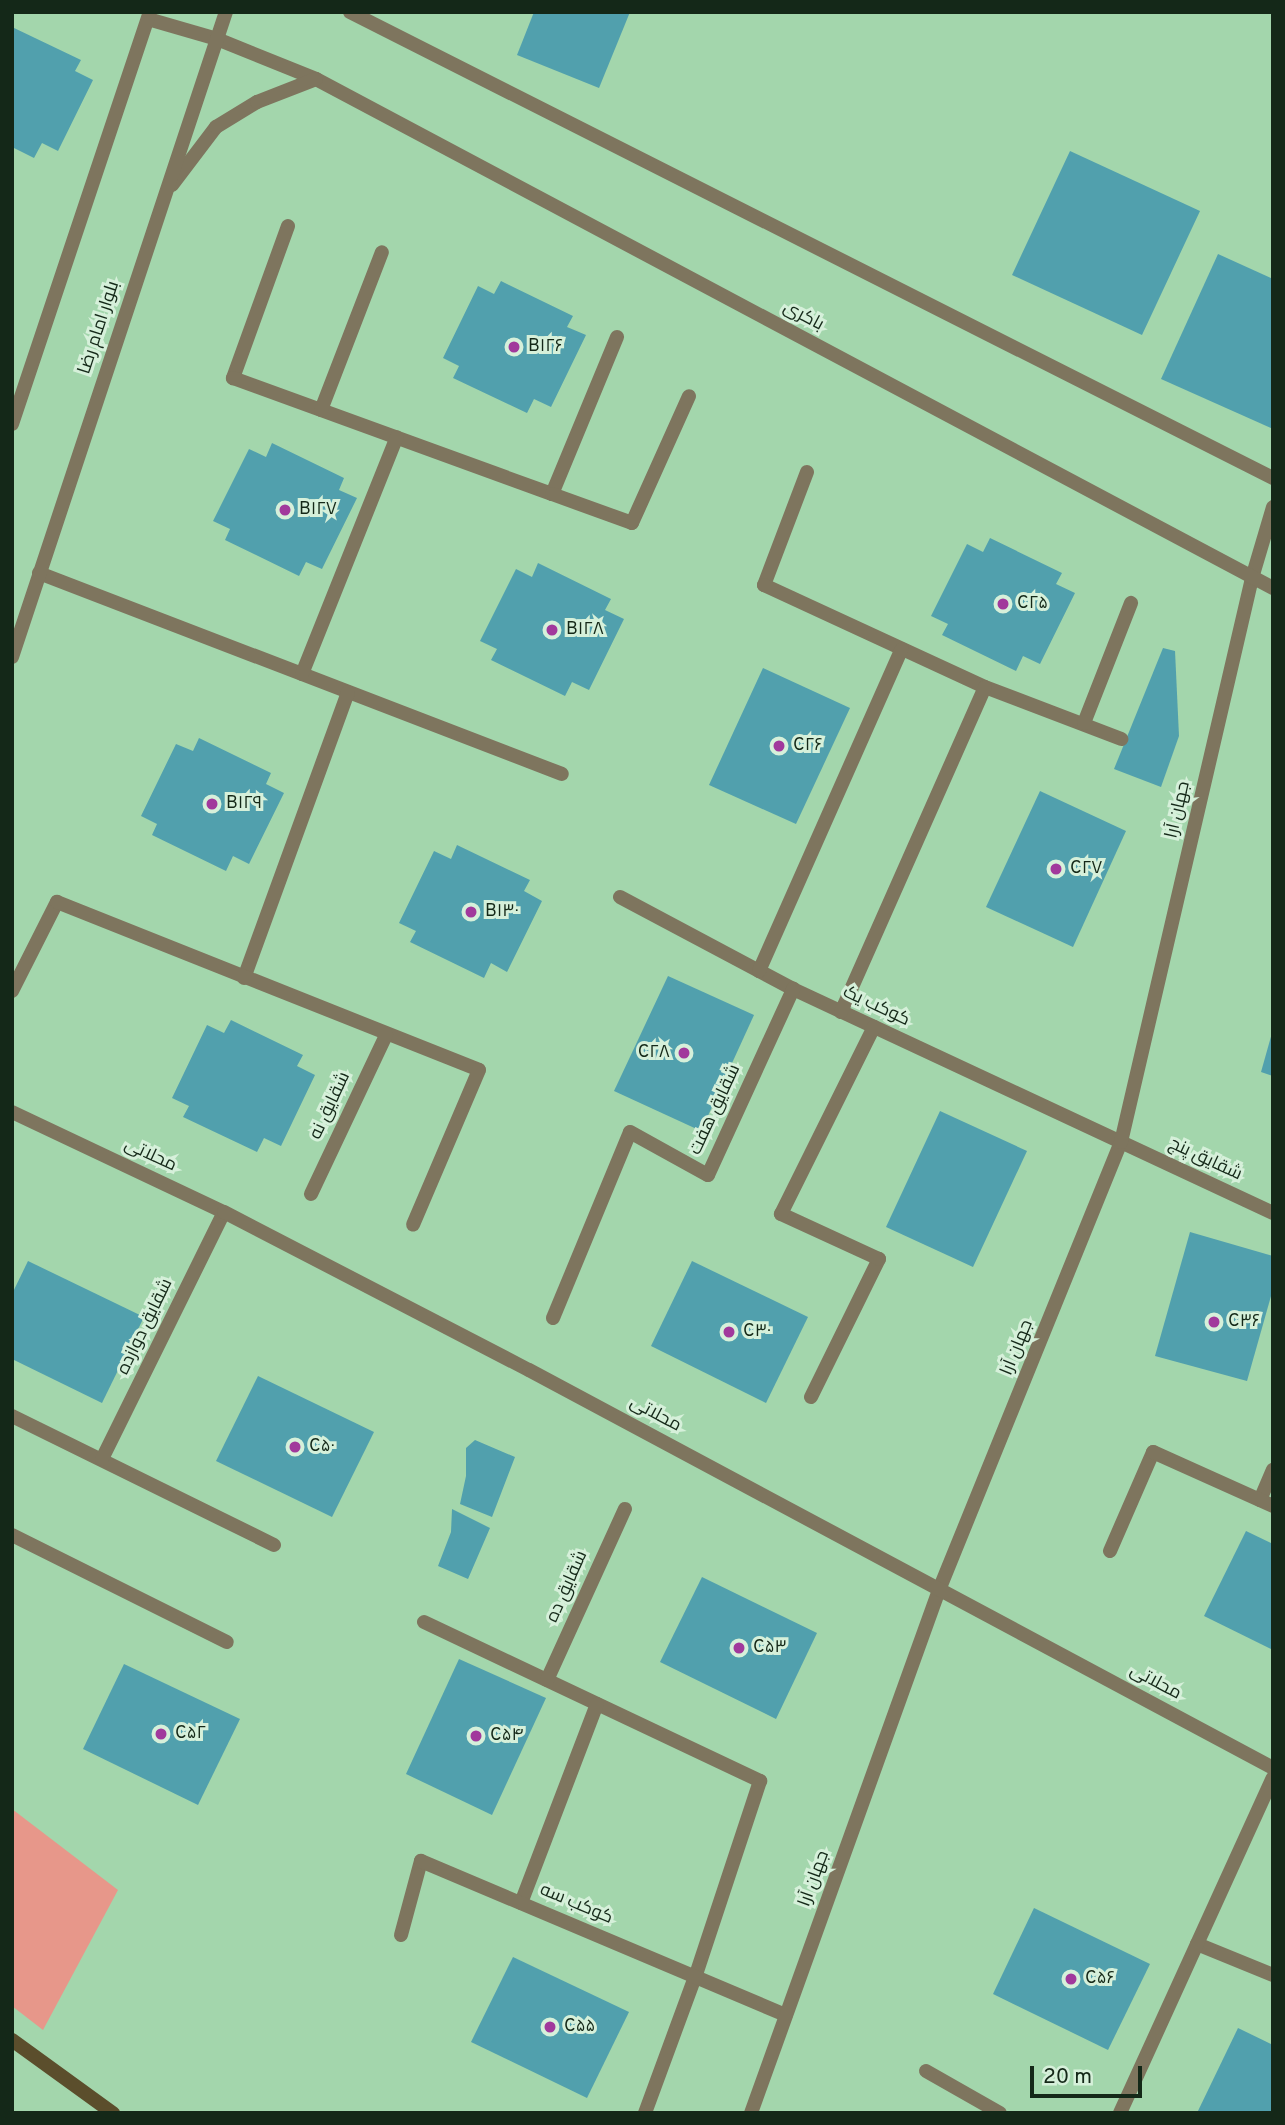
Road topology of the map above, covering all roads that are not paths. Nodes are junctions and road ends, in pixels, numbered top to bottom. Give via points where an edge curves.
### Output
1 (226, 12) edge
2 (353, 13) edge
3 (149, 15) edge
4 (217, 38) junction
5 (316, 79) junction
6 (164, 197) junction
7 (288, 226) dead end
8 (382, 252) dead end
9 (617, 337) dead end
10 (690, 396) dead end
11 (321, 410) junction
12 (12, 424) edge
13 (397, 437) junction
14 (807, 472) dead end
15 (1273, 478) edge
16 (552, 494) junction
17 (1273, 507) edge
18 (39, 573) junction
19 (1252, 578) junction
20 (1273, 588) edge
21 (1131, 603) dead end
22 (902, 649) junction
23 (12, 657) edge
24 (302, 674) junction
25 (985, 687) junction
26 (348, 692) junction
27 (1084, 723) junction
28 (1121, 739) dead end
29 (562, 774) dead end
30 (621, 897) dead end
31 (759, 971) junction
32 (244, 978) junction
33 (793, 989) junction
34 (12, 991) edge
35 (841, 1012) junction
36 (874, 1027) junction
37 (386, 1035) junction
38 (12, 1112) edge
39 (1121, 1142) junction
40 (311, 1194) dead end
41 (224, 1212) junction
42 (1273, 1213) edge
43 (413, 1225) dead end
44 (552, 1318) dead end
45 (811, 1397) dead end
46 (12, 1416) edge
47 (102, 1459) junction
48 (1273, 1470) edge
49 (1266, 1503) edge
50 (625, 1509) dead end
51 (12, 1535) edge
52 (274, 1545) dead end
53 (1110, 1551) dead end
54 (939, 1590) junction
55 (424, 1622) dead end
56 (227, 1642) dead end
57 (547, 1680) junction
58 (597, 1704) junction
59 (1273, 1768) edge
60 (1273, 1778) edge
61 (521, 1903) junction
62 (401, 1935) dead end
63 (1197, 1944) junction
64 (1273, 1975) edge
65 (695, 1976) junction
66 (786, 2015) junction
67 (12, 2040) edge
68 (926, 2071) dead end
69 (113, 2113) edge
70 (645, 2113) edge
71 (751, 2113) edge
72 (1000, 2113) edge
73 (1120, 2113) edge

1 - 4 street, بلوار امام رضا
2 - 15 street
3 - 4 street, باکری
3 - 12 street
4 - 5 street, باکری
4 - 6 street, بلوار امام رضا
5 - 6 street via 257,102 216,127
5 - 19 street, باکری
6 - 18 street, بلوار امام رضا
7 - 11 street via 233,378
8 - 11 street
9 - 16 street
10 - 16 street via 632,523
11 - 13 street
13 - 16 street
13 - 24 street
14 - 22 street via 764,585
17 - 19 street, جهان آرا
18 - 23 street, بلوار امام رضا
18 - 24 street
19 - 20 street, باکری
19 - 39 street, جهان آرا
21 - 27 street
22 - 25 street
22 - 31 street
24 - 26 street
25 - 27 street
25 - 35 street
26 - 29 street
26 - 32 street
27 - 28 street
30 - 31 street, کوکب یک
31 - 33 street, کوکب یک
32 - 34 street via 57,902
32 - 37 street
33 - 35 street, کوکب یک
33 - 44 street, شقایق هفت via 708,1175 630,1132
35 - 36 street, کوکب یک
36 - 39 street, کوکب یک
36 - 45 street via 781,1214 878,1259
37 - 40 street, شقایق نه
37 - 43 street via 478,1070
38 - 41 street, محلاتی
39 - 42 street, شقایق پنج
39 - 54 street, جهان آرا
41 - 47 street, شقایق دوازده
41 - 54 street, محلاتی
46 - 47 street
47 - 52 street
48 - 49 street
49 - 53 street via 1153,1452
50 - 57 street, شقایق ده
51 - 56 street
54 - 59 street, محلاتی
54 - 66 street, جهان آرا
55 - 57 street
57 - 58 street
58 - 61 street
58 - 65 street via 760,1781
60 - 63 street
61 - 62 street, کوکب سه via 421,1861
61 - 65 street, کوکب سه
63 - 64 street
63 - 73 street
65 - 66 street, کوکب سه
65 - 70 street
66 - 71 street, جهان آرا
67 - 69 main road
68 - 72 street

